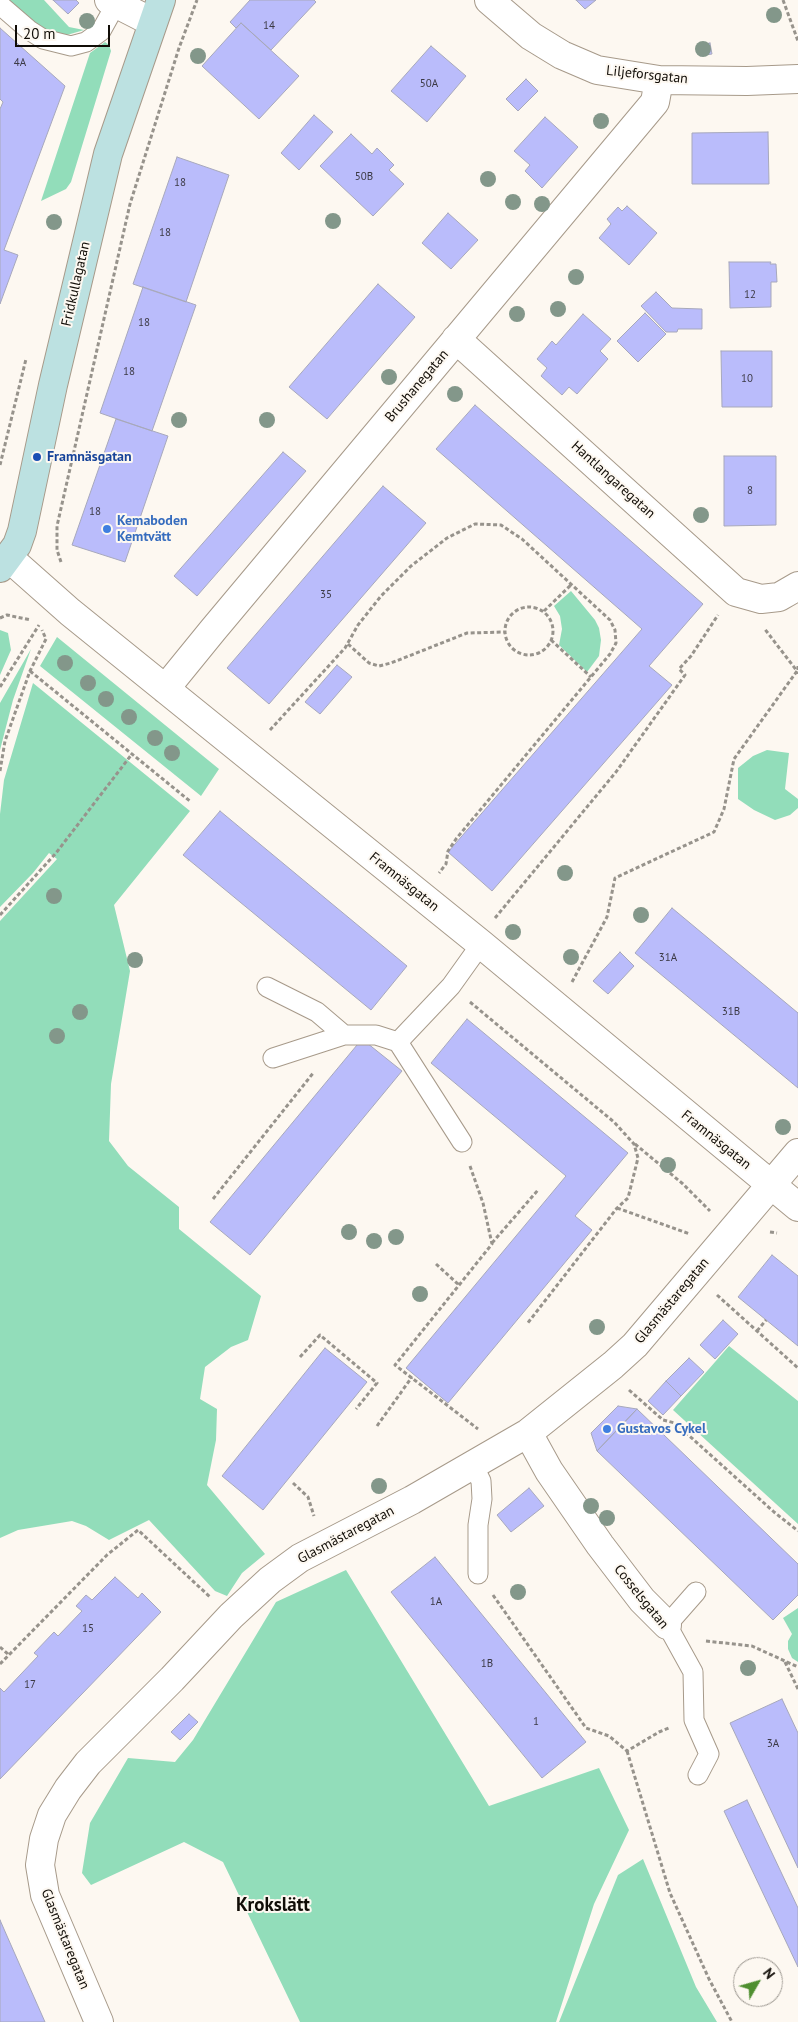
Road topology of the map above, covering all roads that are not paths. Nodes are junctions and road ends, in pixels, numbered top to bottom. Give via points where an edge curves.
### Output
1 (489, 0) edge
2 (113, 2) edge
3 (0, 4) edge
4 (157, 11) edge
5 (798, 79) edge
6 (659, 80) junction
7 (456, 339) junction
8 (4, 563) edge
9 (788, 591) edge
10 (165, 689) junction
11 (485, 935) junction
12 (267, 987) dead end
13 (344, 1035) junction
14 (398, 1042) junction
15 (273, 1058) dead end
16 (462, 1142) road end
17 (798, 1153) edge
18 (770, 1184) junction
19 (798, 1207) edge
20 (528, 1433) junction
21 (473, 1466) junction
22 (478, 1574) road end
23 (696, 1592) dead end
24 (667, 1626) junction
25 (698, 1775) dead end
26 (99, 2022) edge

1 - 6 street, Liljeforsgatan via 530,36 562,54 597,70
2 - 3 lane via 101,31 86,42 71,46 43,39
2 - 4 street
4 - 8 street, Fridkullagatan via 108,154 22,531
5 - 6 street, Liljeforsgatan
6 - 7 street, Brushanegatan via 655,102
7 - 9 street, Hantlangaregatan via 731,587 761,599
7 - 10 street, Brushanegatan
8 - 10 street, Framnäsgatan
10 - 11 street, Framnäsgatan
11 - 14 lane via 451,986
11 - 18 street, Framnäsgatan
12 - 13 lane via 317,1012
13 - 14 lane via 376,1035
13 - 15 lane
14 - 16 lane
17 - 18 street, Glasmästaregatan
18 - 19 street, Framnäsgatan
18 - 20 street, Glasmästaregatan via 636,1345
20 - 21 street, Glasmästaregatan
20 - 24 street, Cosselsgatan via 545,1465 600,1545 642,1600
21 - 22 lane via 481,1481 482,1499 478,1525
21 - 26 street, Glasmästaregatan via 300,1558 270,1580 88,1763 68,1789 52,1815 40,1865 45,1895
23 - 24 lane
24 - 25 lane, Cosselsgatan via 693,1672 694,1720 709,1754

